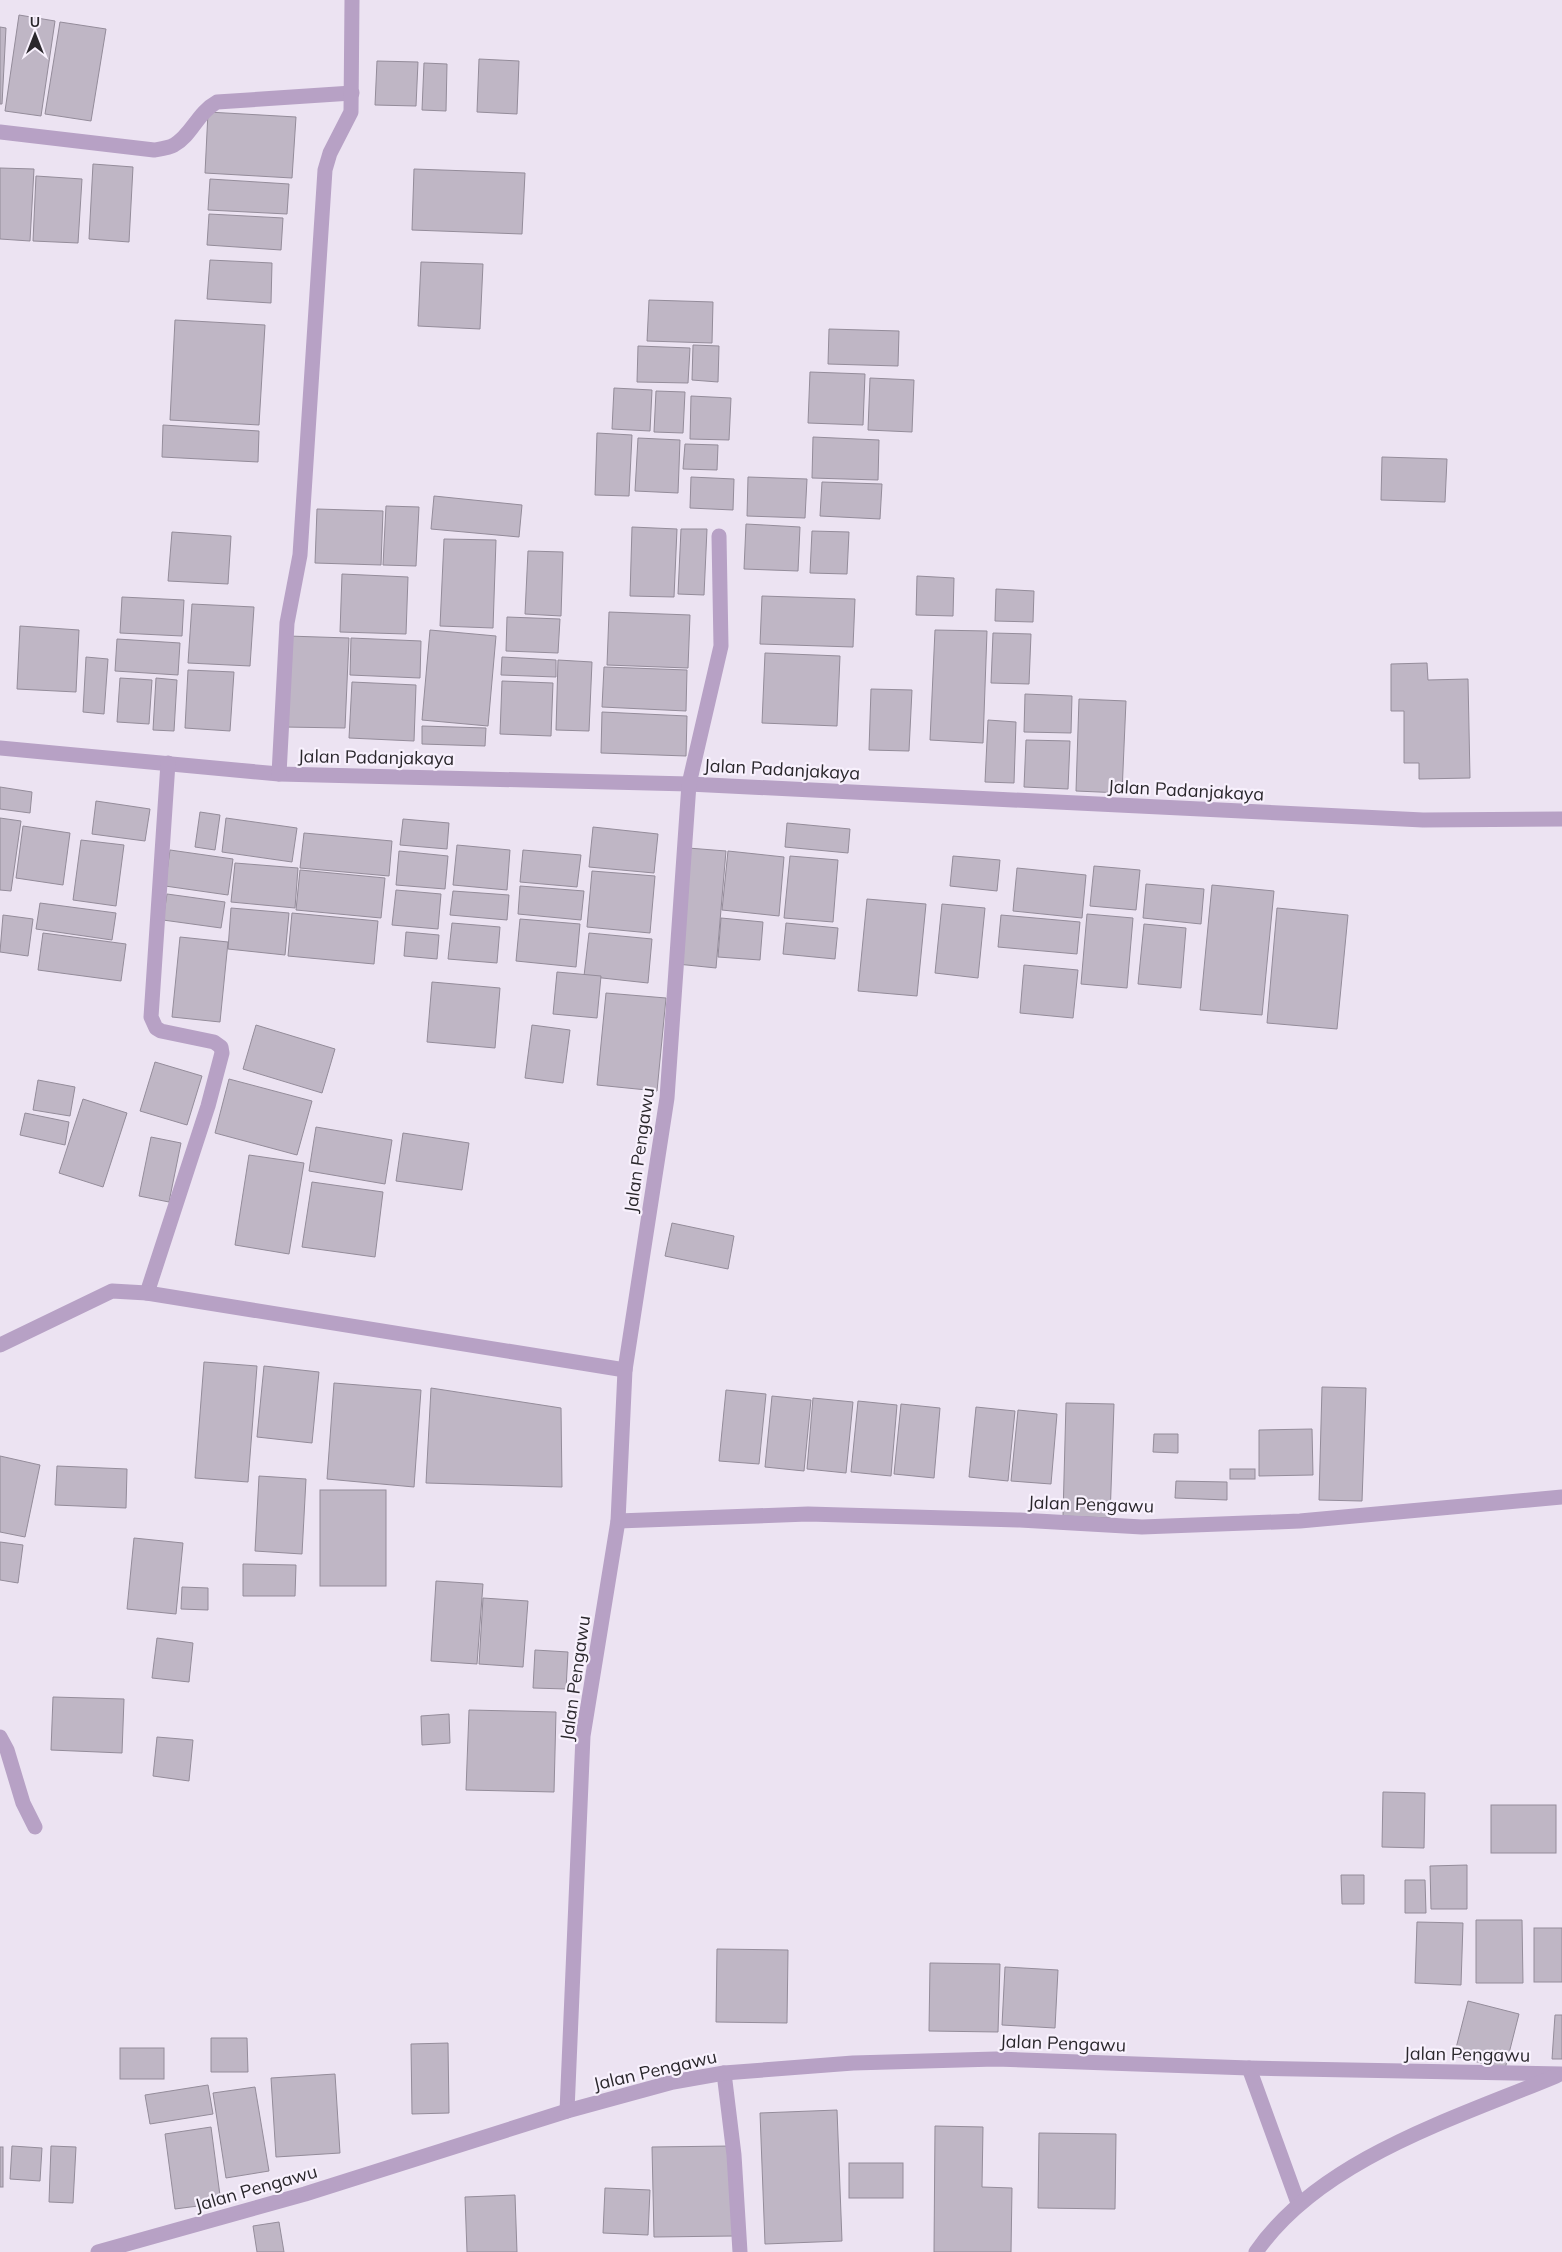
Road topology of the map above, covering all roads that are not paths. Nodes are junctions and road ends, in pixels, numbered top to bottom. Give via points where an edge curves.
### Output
1 (352, 0) edge
2 (352, 93) junction
3 (0, 132) edge
4 (719, 536) dead end
5 (0, 748) edge
6 (168, 763) junction
7 (279, 774) junction
8 (689, 784) junction
9 (1562, 819) edge
10 (147, 1292) junction
11 (0, 1345) edge
12 (625, 1370) junction
13 (1562, 1497) edge
14 (618, 1521) junction
15 (0, 1737) edge
16 (35, 1827) dead end
17 (1249, 2068) junction
18 (724, 2073) junction
19 (1562, 2074) edge
20 (567, 2111) junction
21 (1298, 2203) junction
22 (98, 2252) edge
23 (740, 2252) edge
24 (1256, 2252) edge

1 - 2 street
2 - 3 street via 217,102 203,111 174,146 154,150
2 - 7 street via 351,112 325,170 300,555 287,623
4 - 8 street, Jalan Pengawu via 721,646
5 - 6 street, Jalan Padanjakaya
6 - 7 street, Jalan Padanjakaya
6 - 10 street via 151,1017 161,1031 214,1042 221,1047 222,1053 208,1106
7 - 8 street, Jalan Padanjakaya
8 - 9 street, Jalan Padanjakaya via 1423,820
8 - 12 street, Jalan Pengawu via 666,1098
10 - 11 street via 112,1291
10 - 12 street
12 - 14 street, Jalan Pengawu
13 - 14 street, Jalan Pengawu via 1300,1521 1142,1527 808,1514
14 - 20 street, Jalan Pengawu via 583,1736
15 - 16 street
17 - 18 street, Jalan Pengawu via 996,2059 853,2063
17 - 19 street, Jalan Pengawu
17 - 21 street
18 - 20 street, Jalan Pengawu via 673,2082
18 - 23 street via 734,2155
19 - 21 street via 1378,2151
20 - 22 street, Jalan Pengawu via 305,2194
21 - 24 street

